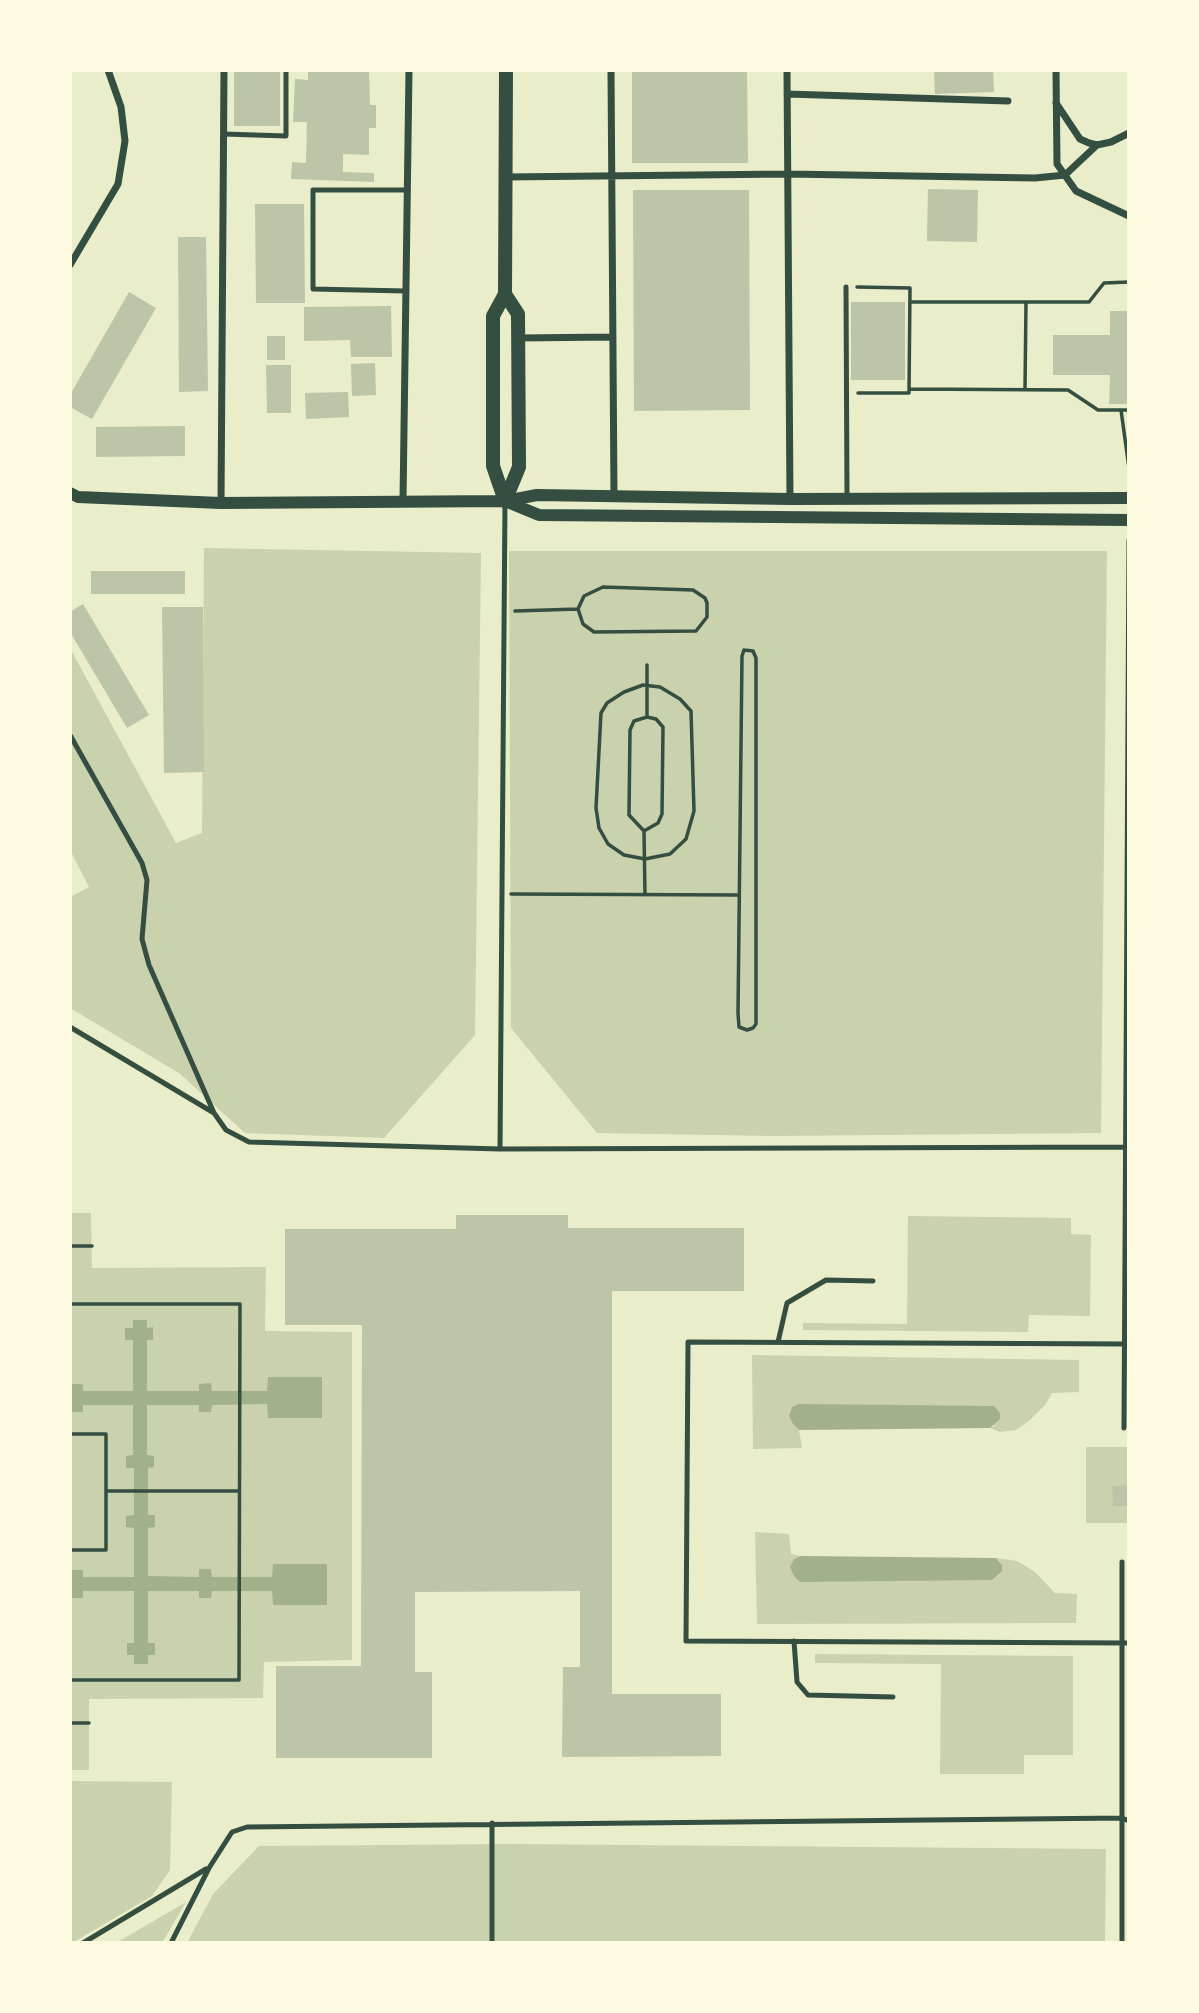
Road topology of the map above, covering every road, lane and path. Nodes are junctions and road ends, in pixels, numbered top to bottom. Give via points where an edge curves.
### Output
1 (108, 70) edge
2 (224, 70) edge
3 (286, 70) edge
4 (409, 70) edge
5 (506, 70) edge
6 (611, 70) edge
7 (787, 70) edge
8 (1056, 70) edge
9 (787, 94) junction
10 (1008, 101) dead end
11 (1055, 102) junction
12 (1129, 132) edge
13 (223, 134) junction
14 (1097, 145) junction
15 (788, 174) junction
16 (1065, 175) junction
17 (612, 176) junction
18 (505, 177) junction
19 (407, 190) junction
20 (1129, 216) edge
21 (70, 265) edge
22 (1129, 282) edge
23 (846, 287) joint
24 (406, 291) junction
25 (505, 294) junction
26 (910, 302) junction
27 (1026, 302) junction
28 (613, 337) junction
29 (518, 338) junction
30 (909, 388) junction
31 (1025, 389) junction
32 (845, 393) junction
33 (1121, 410) junction
34 (1129, 410) edge
35 (1129, 468) edge
36 (614, 495) junction
37 (73, 497) edge
38 (1129, 498) edge
39 (790, 499) junction
40 (848, 499) junction
41 (863, 499) junction
42 (403, 501) junction
43 (505, 501) junction
44 (221, 503) junction
45 (864, 518) junction
46 (1129, 520) edge
47 (1129, 540) edge
48 (578, 609) junction
49 (503, 611) junction
50 (647, 665) dead end
51 (647, 686) junction
52 (647, 717) junction
53 (70, 734) edge
54 (644, 831) junction
55 (645, 859) junction
56 (502, 894) junction
57 (645, 895) junction
58 (739, 895) junction
59 (70, 1027) edge
60 (214, 1114) junction
61 (1126, 1147) junction
62 (500, 1149) junction
63 (70, 1246) edge
64 (92, 1246) dead end
65 (873, 1281) dead end
66 (70, 1304) edge
67 (778, 1342) junction
68 (1127, 1344) edge
69 (1124, 1429) dead end
70 (70, 1434) edge
71 (106, 1491) junction
72 (239, 1491) junction
73 (70, 1550) edge
74 (1122, 1562) dead end
75 (794, 1641) junction
76 (1125, 1643) edge
77 (70, 1680) edge
78 (893, 1697) dead end
79 (70, 1723) edge
80 (89, 1723) dead end
81 (1122, 1818) junction
82 (1129, 1822) edge
83 (492, 1823) junction
84 (209, 1868) junction
85 (1129, 1899) edge
86 (1122, 1905) junction
87 (83, 1943) edge
88 (171, 1943) edge
89 (492, 1943) edge
90 (1122, 1943) edge

1 - 21 street via 121,107 125,141 118,184
2 - 13 street
3 - 13 lane via 286,136
4 - 19 street
5 - 18 main road
6 - 17 street
7 - 9 street
8 - 11 street
9 - 10 street
9 - 15 street
11 - 14 street via 1080,139
11 - 16 street via 1057,164
12 - 14 street
13 - 44 street
14 - 16 street
15 - 16 street
15 - 17 street
15 - 39 street
16 - 20 street via 1076,191
17 - 18 street
17 - 28 street
18 - 25 main road
19 - 24 street
19 - 24 lane via 313,190 313,289
22 - 27 path via 1104,283 1089,302
23 - 26 path via 910,288
23 - 32 lane
24 - 42 street
25 - 29 main road via 517,314
25 - 43 main road via 493,316 493,467
26 - 27 path
26 - 30 path
27 - 31 path
28 - 29 street
28 - 36 street
29 - 43 main road via 519,467
30 - 31 path
30 - 32 path via 909,393
31 - 33 path via 1068,390 1098,410
32 - 40 lane
33 - 34 path
33 - 35 path
36 - 39 street
36 - 43 street via 537,495
37 - 44 street
38 - 41 street
39 - 40 street
40 - 41 street
41 - 45 street
42 - 43 street
42 - 44 street
43 - 45 street via 539,515
43 - 49 lane
45 - 46 street
47 - 61 lane
48 - 48 path via 584,596 603,587 693,590 705,598 707,617 696,631 594,632 583,624
48 - 49 path
49 - 56 lane
50 - 51 path
51 - 52 path
51 - 55 path via 660,687 691,711 694,811 686,839 670,854
51 - 55 path via 624,692 601,713 596,808 608,845 624,855
52 - 54 path via 634,721 630,730 629,815
52 - 54 path via 663,727 662,814 658,823
53 - 60 lane via 142,863 147,880 142,939 149,965
54 - 55 path
55 - 57 path
56 - 57 path
56 - 62 lane
57 - 58 path
58 - 58 path via 742,656 744,650 753,651 757,658 756,1024 747,1030 739,1027 738,1013
59 - 60 lane
60 - 62 lane via 226,1130 249,1142
61 - 62 lane
61 - 68 lane
63 - 64 path
65 - 67 lane via 826,1280 787,1303
66 - 72 path via 240,1304
67 - 68 lane
67 - 75 lane via 688,1342 686,1641
68 - 69 lane
70 - 71 path via 106,1434
71 - 72 path
71 - 73 path via 106,1550
72 - 77 path via 239,1681
74 - 76 lane
75 - 76 lane
75 - 78 lane via 797,1682 808,1695
76 - 81 lane
79 - 80 path
81 - 82 lane
81 - 83 lane
81 - 86 lane
83 - 84 lane via 247,1827 232,1832
83 - 89 lane
84 - 87 lane
84 - 88 lane
85 - 86 lane
86 - 90 lane

